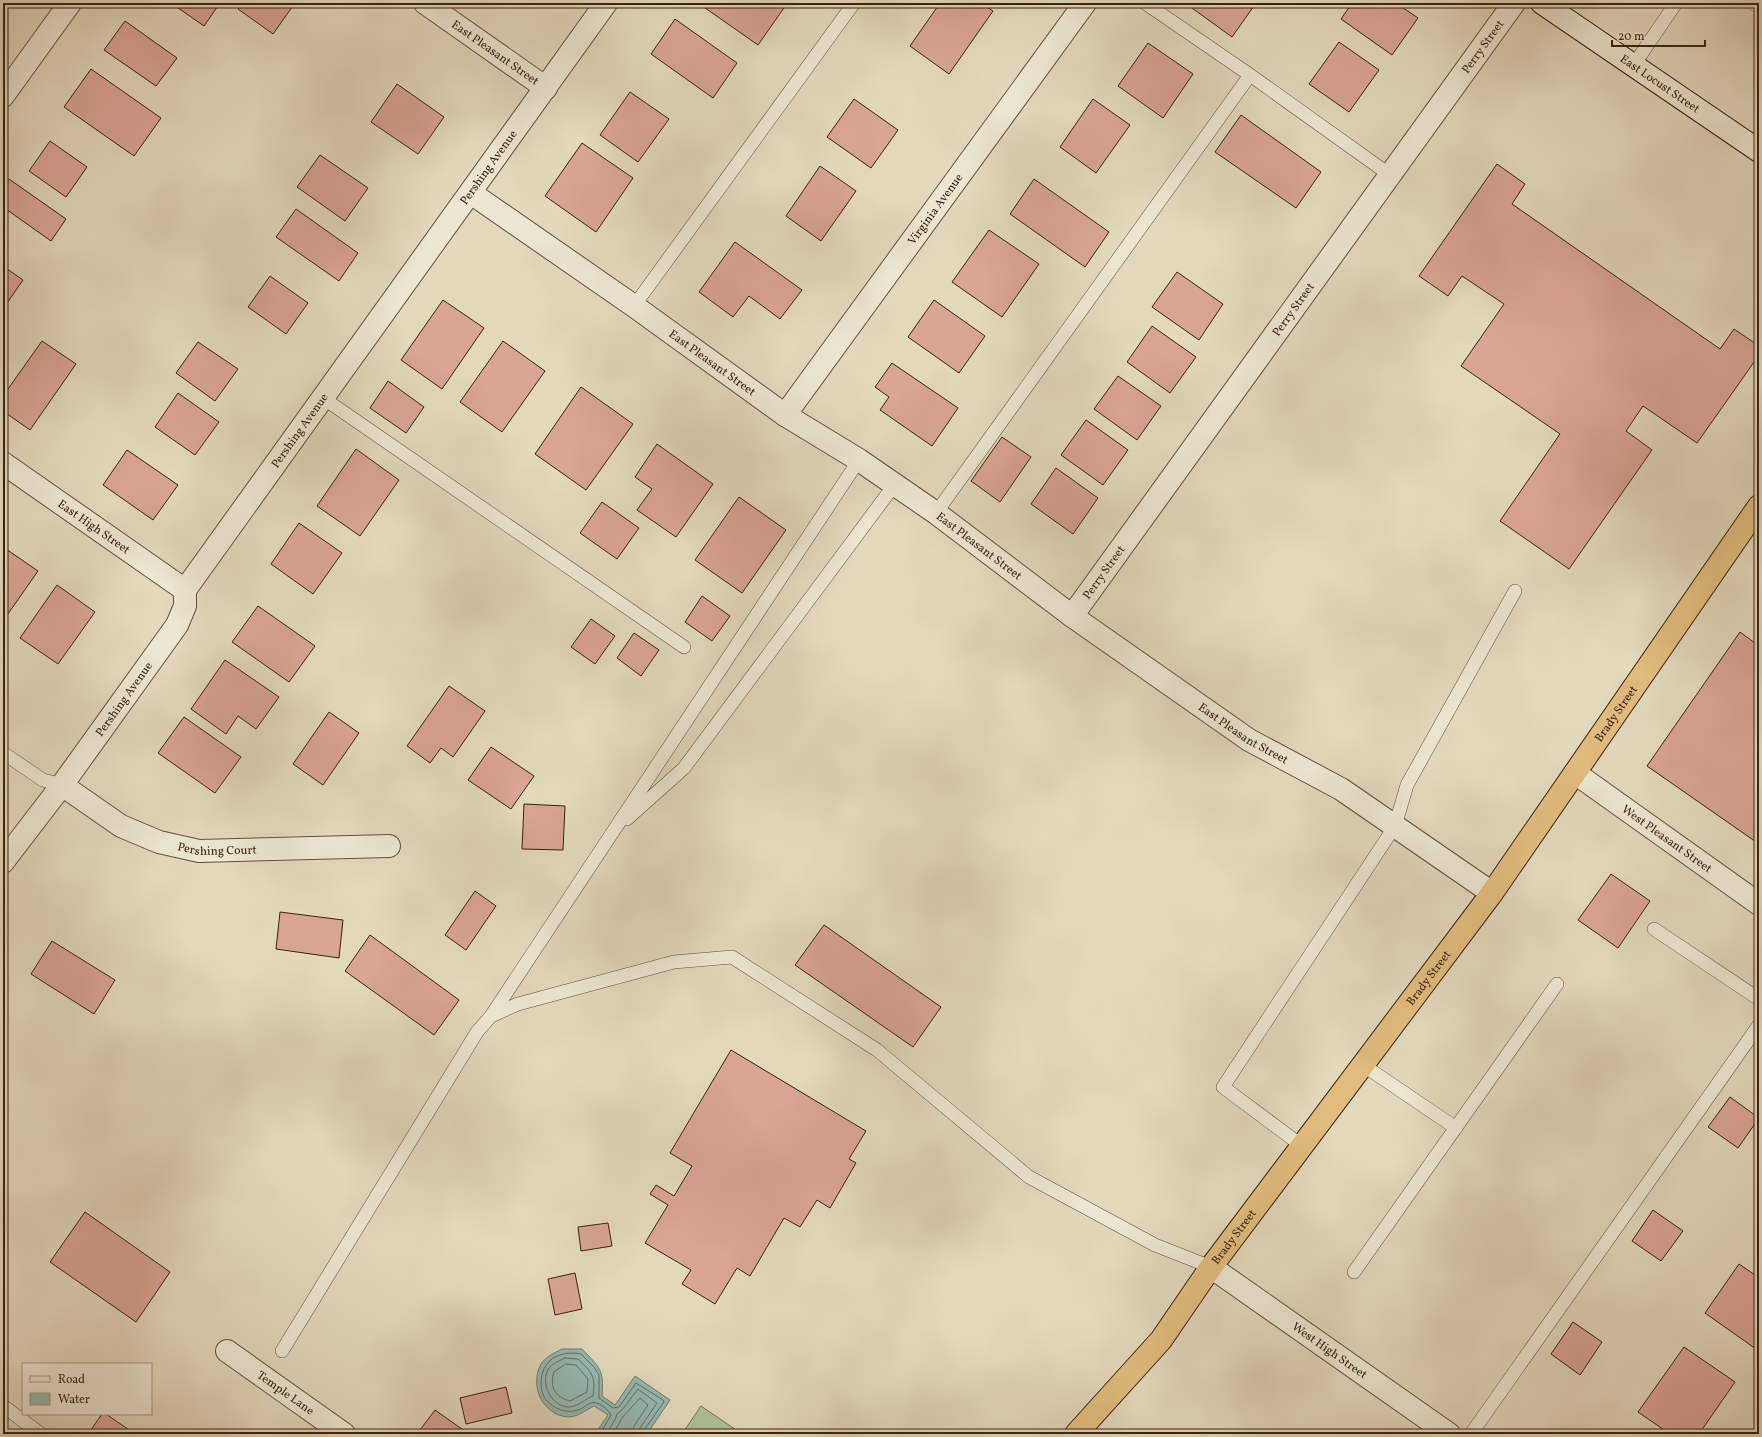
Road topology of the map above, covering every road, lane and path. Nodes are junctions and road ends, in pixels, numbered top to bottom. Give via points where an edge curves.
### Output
1 (70, 3) edge
2 (425, 3) edge
3 (606, 3) edge
4 (854, 3) edge
5 (1085, 3) edge
6 (1145, 3) edge
7 (1514, 3) edge
8 (1542, 3) edge
9 (1676, 3) edge
10 (1753, 3) edge
11 (1759, 8) edge
12 (1633, 66) junction
13 (1250, 75) junction
14 (546, 88) junction
15 (3, 96) edge
16 (1759, 151) edge
17 (1390, 175) junction
18 (471, 193) junction
19 (634, 306) junction
20 (323, 398) junction
21 (785, 415) junction
22 (859, 460) junction
23 (3, 463) edge
24 (895, 484) junction
25 (1759, 506) edge
26 (936, 513) junction
27 (185, 590) junction
28 (1515, 591) dead end
29 (1072, 616) junction
30 (684, 647) dead end
31 (3, 753) edge
32 (1574, 773) junction
33 (62, 785) junction
34 (1395, 826) junction
35 (613, 832) junction
36 (388, 846) dead end
37 (3, 862) edge
38 (1492, 893) junction
39 (1759, 904) edge
40 (1654, 929) dead end
41 (1557, 984) dead end
42 (1759, 999) edge
43 (491, 1016) junction
44 (1759, 1025) edge
45 (1362, 1065) junction
46 (1456, 1128) junction
47 (1302, 1146) junction
48 (1211, 1267) junction
49 (1354, 1272) dead end
50 (227, 1350) dead end
51 (282, 1351) dead end
52 (3, 1406) edge
53 (41, 1434) edge
54 (344, 1434) edge
55 (1076, 1434) edge
56 (1449, 1434) edge
57 (1471, 1434) edge

1 - 15 street
2 - 14 street, East Pleasant Street
3 - 14 street, Pershing Avenue
4 - 19 lane
5 - 21 street, Virginia Avenue
6 - 13 lane
7 - 17 street, Perry Street
8 - 12 street, East Locust Street
9 - 12 lane
10 - 11 lane
12 - 16 street, East Locust Street
13 - 17 lane
13 - 26 lane
14 - 18 street, Pershing Avenue
17 - 29 street, Perry Street
18 - 19 street, East Pleasant Street
18 - 20 street, Pershing Avenue
19 - 21 street, East Pleasant Street
20 - 27 street, Pershing Avenue
20 - 30 lane
21 - 22 street, East Pleasant Street
22 - 24 street, East Pleasant Street
22 - 35 lane
23 - 27 street, East High Street
24 - 26 street, East Pleasant Street
24 - 35 lane via 684,768
25 - 32 highway, Brady Street
26 - 29 street, East Pleasant Street
27 - 33 street, Pershing Avenue via 185,606 177,625
28 - 34 lane via 1407,785
29 - 34 street, East Pleasant Street via 1249,740 1341,789
31 - 33 lane via 43,780
32 - 38 highway, Brady Street
32 - 39 street, West Pleasant Street
33 - 36 street, Pershing Court via 121,826 159,842 199,851
33 - 37 street, Pershing Avenue
34 - 38 street, East Pleasant Street
34 - 47 lane via 1223,1087
35 - 43 lane
38 - 45 highway, Brady Street
40 - 42 lane
41 - 46 lane
43 - 48 lane via 518,1004 674,962 732,957 877,1050 1029,1177 1155,1245
43 - 51 lane via 477,1032
44 - 57 lane
45 - 46 lane
45 - 47 highway, Brady Street
46 - 49 lane
47 - 48 highway, Brady Street
48 - 55 highway, Brady Street via 1161,1340
48 - 56 street, West High Street
50 - 54 street, Temple Lane
52 - 53 lane

